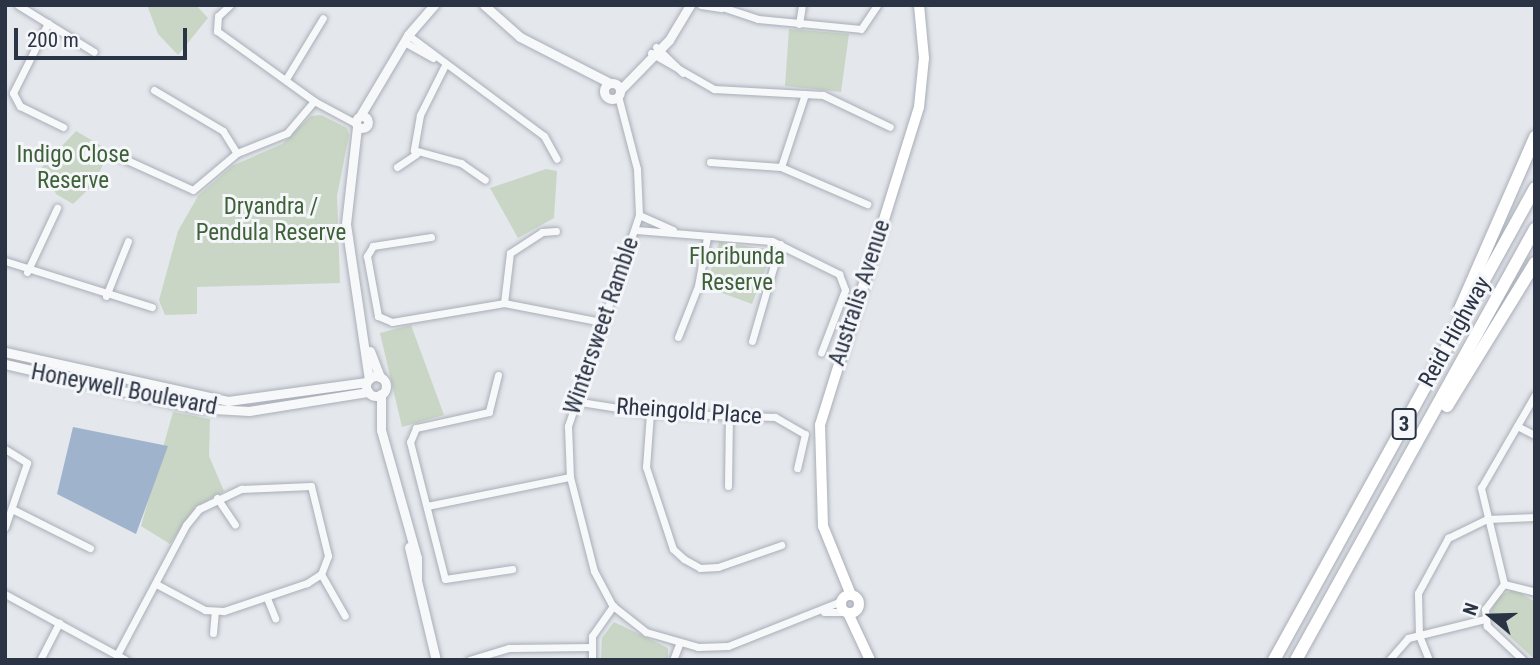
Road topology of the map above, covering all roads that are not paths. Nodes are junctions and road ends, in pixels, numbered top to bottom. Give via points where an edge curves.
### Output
1 (18, 5) edge
2 (230, 5) edge
3 (434, 5) edge
4 (484, 5) edge
5 (684, 5) edge
6 (690, 5) edge
7 (701, 5) edge
8 (802, 5) edge
9 (877, 5) edge
10 (919, 5) edge
11 (719, 7) edge
12 (323, 18) dead end
13 (48, 23) junction
14 (799, 24) junction
15 (406, 39) junction
16 (94, 52) dead end
17 (656, 52) junction
18 (444, 67) junction
19 (286, 79) junction
20 (154, 90) dead end
21 (614, 92) junction
22 (805, 94) junction
23 (314, 102) junction
24 (361, 121) junction
25 (63, 127) dead end
26 (890, 127) dead end
27 (1535, 137) edge
28 (237, 153) junction
29 (416, 154) junction
30 (118, 156) dead end
31 (556, 159) dead end
32 (710, 162) dead end
33 (397, 167) dead end
34 (781, 167) junction
35 (485, 180) dead end
36 (1535, 188) edge
37 (867, 204) dead end
38 (57, 208) dead end
39 (639, 215) junction
40 (1535, 229) edge
41 (636, 230) junction
42 (556, 231) dead end
43 (677, 232) junction
44 (430, 237) dead end
45 (707, 237) junction
46 (128, 241) dead end
47 (780, 244) junction
48 (5, 261) edge
49 (1535, 263) edge
50 (27, 272) junction
51 (106, 296) junction
52 (504, 303) junction
53 (152, 307) dead end
54 (602, 322) junction
55 (363, 333) junction
56 (678, 337) dead end
57 (752, 341) dead end
58 (5, 352) edge
59 (821, 353) dead end
60 (5, 364) edge
61 (498, 375) dead end
62 (380, 377) junction
63 (1425, 386) junction
64 (123, 388) junction
65 (372, 388) junction
66 (1535, 395) edge
67 (199, 396) junction
68 (293, 396) junction
69 (574, 401) junction
70 (296, 406) junction
71 (196, 408) junction
72 (650, 413) junction
73 (729, 414) junction
74 (1517, 426) junction
75 (1535, 435) edge
76 (5, 449) edge
77 (797, 468) dead end
78 (570, 477) junction
79 (728, 486) dead end
80 (217, 498) junction
81 (426, 506) junction
82 (1382, 506) junction
83 (14, 510) junction
84 (1535, 517) edge
85 (1487, 519) junction
86 (235, 525) dead end
87 (5, 527) edge
88 (780, 545) dead end
89 (90, 548) dead end
90 (512, 569) dead end
91 (321, 574) junction
92 (156, 584) junction
93 (1504, 584) junction
94 (1535, 592) edge
95 (5, 594) edge
96 (267, 598) junction
97 (845, 598) junction
98 (613, 606) junction
99 (215, 611) junction
100 (850, 611) junction
101 (824, 612) junction
102 (345, 616) dead end
103 (275, 618) dead end
104 (1485, 619) junction
105 (59, 623) junction
106 (213, 633) dead end
107 (1419, 635) junction
108 (679, 644) junction
109 (592, 648) junction
110 (118, 653) junction
111 (40, 660) edge
112 (126, 660) edge
113 (436, 660) edge
114 (469, 660) edge
115 (592, 660) edge
116 (673, 660) edge
117 (870, 660) edge
118 (1274, 660) edge
119 (1296, 660) edge
120 (1390, 660) edge
121 (1429, 660) edge
122 (1523, 660) edge

1 - 13 street
2 - 19 street via 218,16 217,32
3 - 15 street
4 - 21 street via 520,37
5 - 17 street
6 - 17 street
7 - 11 street
8 - 14 street
9 - 14 street via 861,29
10 - 97 main road, Australis Avenue via 924,58 919,107 820,425 819,496
11 - 14 street
12 - 19 street
13 - 16 street
13 - 25 street via 13,93 20,106
15 - 18 street
15 - 24 street
17 - 21 street
17 - 22 street via 686,76 714,89
18 - 29 street via 421,115
18 - 31 street via 539,132
19 - 23 street
20 - 28 street via 223,131
21 - 39 street, Wintersweet Ramble via 637,169
22 - 26 street via 842,101
22 - 34 street
23 - 24 street
23 - 28 street via 287,133
24 - 55 street via 346,223
27 - 63 highway
28 - 30 street via 193,191
29 - 33 street
29 - 35 street via 461,163
32 - 34 street
34 - 37 street
36 - 63 highway, Reid Highway / 3
38 - 50 street
39 - 41 street, Wintersweet Ramble
39 - 43 street
40 - 82 highway, Reid Highway / 3
41 - 43 street
41 - 54 street, Wintersweet Ramble
42 - 52 street via 510,253
43 - 45 street
44 - 52 street via 373,246 367,256 378,316 392,322
45 - 47 street
45 - 56 street via 698,286
46 - 51 street
47 - 57 street
47 - 59 street via 846,282
48 - 50 street
49 - 82 highway
50 - 51 street
51 - 53 street
52 - 54 street via 556,308
54 - 69 street, Wintersweet Ramble
55 - 62 street
55 - 65 street
58 - 64 street, Honeywell Boulevard
60 - 64 street, Honeywell Boulevard
61 - 81 street via 489,412 416,428 411,435
62 - 65 street
62 - 65 street
63 - 118 highway, Reid Highway / 3
64 - 67 street, Honeywell Boulevard
64 - 71 street, Honeywell Boulevard
65 - 68 street, Honeywell Boulevard
65 - 70 street, Honeywell Boulevard
65 - 113 street
66 - 74 street
67 - 68 street, Honeywell Boulevard
67 - 71 street
68 - 70 street
69 - 72 street, Rheingold Place
69 - 78 street, Wintersweet Ramble via 568,426
70 - 71 street, Honeywell Boulevard
72 - 73 street, Rheingold Place
72 - 88 street via 646,467 673,549 700,568 718,567
73 - 77 street, Rheingold Place via 775,417 801,426
73 - 79 street
74 - 75 street
74 - 85 street via 1482,488
76 - 83 street via 27,463
78 - 81 street
78 - 98 street, Wintersweet Ramble via 594,571
80 - 86 street
80 - 91 street via 241,489 312,486 328,542
80 - 92 street via 186,525
81 - 90 street via 445,579
82 - 119 highway, Reid Highway / 3
83 - 87 street
83 - 89 street
84 - 85 street
85 - 93 street
85 - 107 street via 1448,538 1423,579
91 - 96 street
91 - 102 street
92 - 99 street
92 - 110 street
93 - 94 street
93 - 104 street via 1488,600
95 - 105 street
96 - 99 street
96 - 103 street
97 - 100 main road
97 - 100 main road
97 - 101 street, Wintersweet Ramble
98 - 108 street, Wintersweet Ramble via 646,632
98 - 109 street via 600,619
99 - 106 street
100 - 101 street, Wintersweet Ramble
100 - 117 main road
101 - 108 street, Wintersweet Ramble via 728,646
104 - 107 street
104 - 122 street
105 - 110 street
105 - 111 street
107 - 120 street via 1396,646
107 - 121 street
108 - 116 street
109 - 114 street via 509,648
109 - 115 street
110 - 112 street

